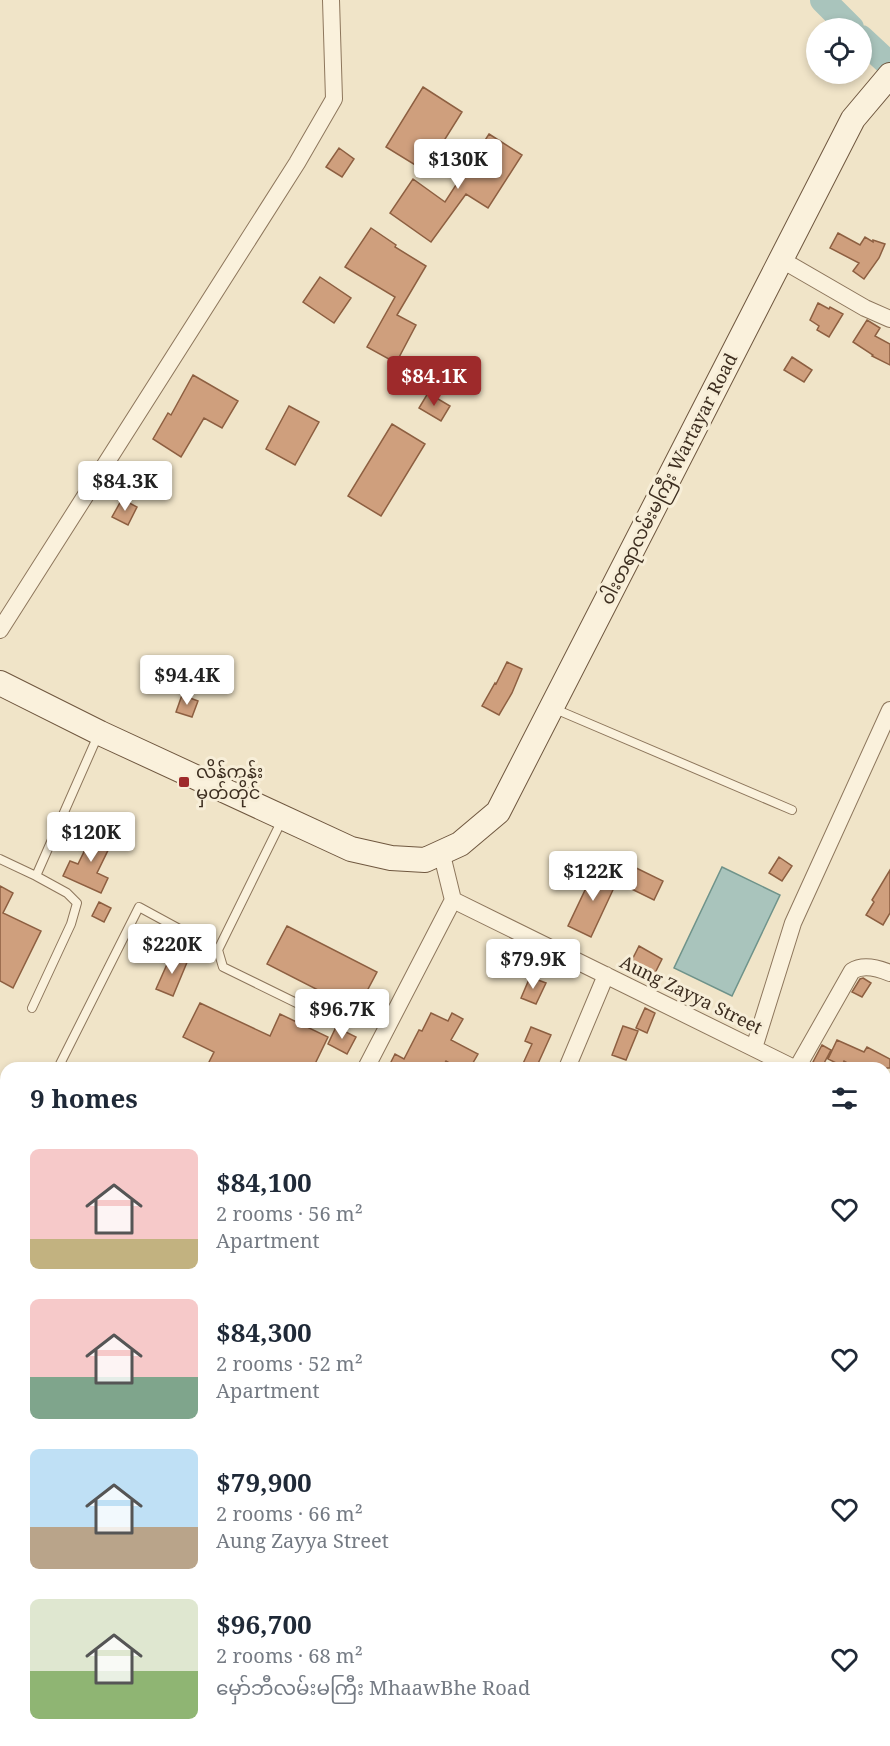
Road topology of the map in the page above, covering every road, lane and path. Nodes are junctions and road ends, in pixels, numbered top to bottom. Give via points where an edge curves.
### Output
1 (331, 0) edge
2 (890, 75) edge
3 (782, 260) junction
4 (890, 319) edge
5 (0, 630) edge
6 (0, 684) edge
7 (552, 708) junction
8 (890, 710) edge
9 (100, 733) junction
10 (792, 810) dead end
11 (284, 817) junction
12 (433, 855) junction
13 (0, 860) edge
14 (36, 876) junction
15 (453, 900) junction
16 (218, 950) junction
17 (890, 973) edge
18 (606, 975) junction
19 (32, 1008) dead end
20 (321, 1015) dead end
21 (754, 1048) junction
22 (61, 1062) edge
23 (369, 1062) edge
24 (570, 1062) edge
25 (783, 1062) edge
26 (799, 1062) edge

1 - 5 street via 334,99
2 - 3 street, ဝါးတရာလမ်းမကြီး Wartayar Road via 853,119
3 - 4 street
3 - 7 street, ဝါးတရာလမ်းမကြီး Wartayar Road
6 - 9 street
7 - 10 lane
7 - 12 street, ဝါးတရာလမ်းမကြီး Wartayar Road via 498,812 460,844
8 - 21 street via 793,923
9 - 11 street
9 - 14 lane
11 - 12 street via 351,849 391,858
11 - 16 lane
12 - 15 street
13 - 14 lane
14 - 19 lane via 68,893 77,903
15 - 18 street, Aung Zayya Street
15 - 23 street
16 - 20 lane via 223,967
16 - 22 lane via 139,907
17 - 26 street via 859,967 852,971
18 - 21 street, Aung Zayya Street
18 - 24 street
21 - 25 street, Aung Zayya Street

